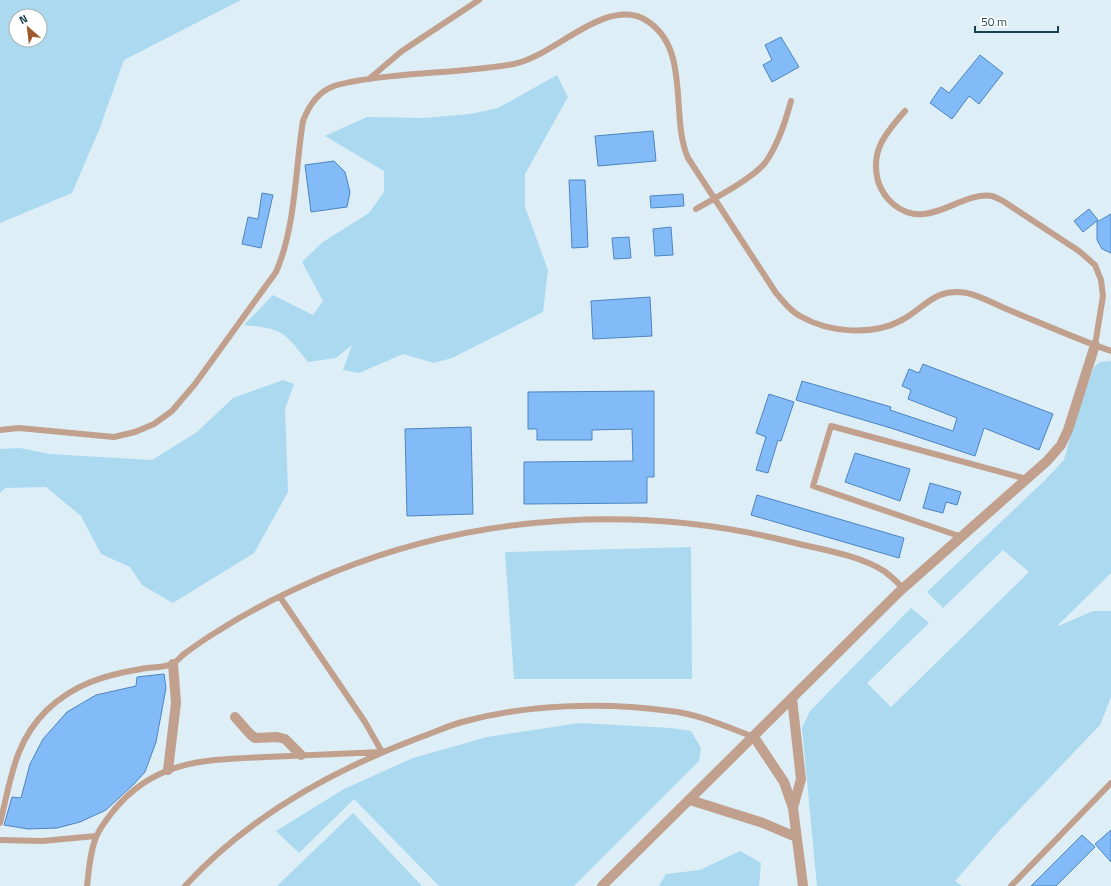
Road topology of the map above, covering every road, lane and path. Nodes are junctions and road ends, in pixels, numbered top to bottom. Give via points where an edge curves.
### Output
1 (479, 0) edge
2 (369, 79) junction
3 (792, 101) dead end
4 (905, 111) dead end
5 (714, 199) junction
6 (696, 210) dead end
7 (1095, 345) junction
8 (1111, 351) edge
9 (0, 430) edge
10 (1027, 479) junction
11 (962, 537) junction
12 (903, 588) junction
13 (280, 597) junction
14 (172, 664) junction
15 (792, 698) junction
16 (235, 717) dead end
17 (754, 737) junction
18 (382, 752) junction
19 (301, 755) junction
20 (168, 770) junction
21 (1111, 783) edge
22 (690, 800) junction
23 (793, 808) junction
24 (0, 823) edge
25 (96, 836) junction
26 (796, 837) junction
27 (0, 840) edge
28 (87, 886) edge
29 (185, 886) edge
30 (602, 886) edge
31 (803, 886) edge
32 (1011, 886) edge

1 - 2 lane via 402,51
2 - 5 lane via 515,63 538,55 600,18 616,13 632,13 654,26 671,51 677,78 682,144
2 - 9 lane via 334,86 308,107 302,127 284,254 276,272 172,412 154,424 114,437 20,428
3 - 5 lane via 778,139 764,164
4 - 7 lane via 885,134 878,149 875,169 879,185 887,198 899,209 917,214 930,214 977,197 992,196 1079,251 1095,265 1101,280 1103,296
5 - 6 lane
5 - 7 lane via 776,294 789,309 814,323 830,328 852,330 888,327 904,319 930,299 953,292 968,294
7 - 8 lane
7 - 10 street via 1061,445 1048,461
10 - 11 street
10 - 11 lane via 831,426 813,486
11 - 12 street
12 - 13 lane via 887,573 876,567 772,537 663,522 550,520 443,537 393,551 334,572
12 - 15 street
13 - 14 lane via 219,630
13 - 18 lane via 365,722
14 - 20 street via 176,703
14 - 24 lane via 112,674 88,681 71,690 49,708 34,724 21,745 10,777
15 - 17 street
15 - 23 street via 801,779
16 - 19 street via 255,738 285,739
17 - 18 lane via 714,722 672,711 594,706 525,710 462,722
17 - 22 street
17 - 23 street via 784,782
18 - 19 lane
18 - 29 lane via 314,786 275,811 235,840
19 - 20 lane via 213,760
20 - 25 lane via 143,782 106,821
21 - 32 lane
22 - 26 street via 763,823
22 - 30 street
23 - 26 street
25 - 27 lane via 42,841
25 - 28 lane via 90,858
26 - 31 street

